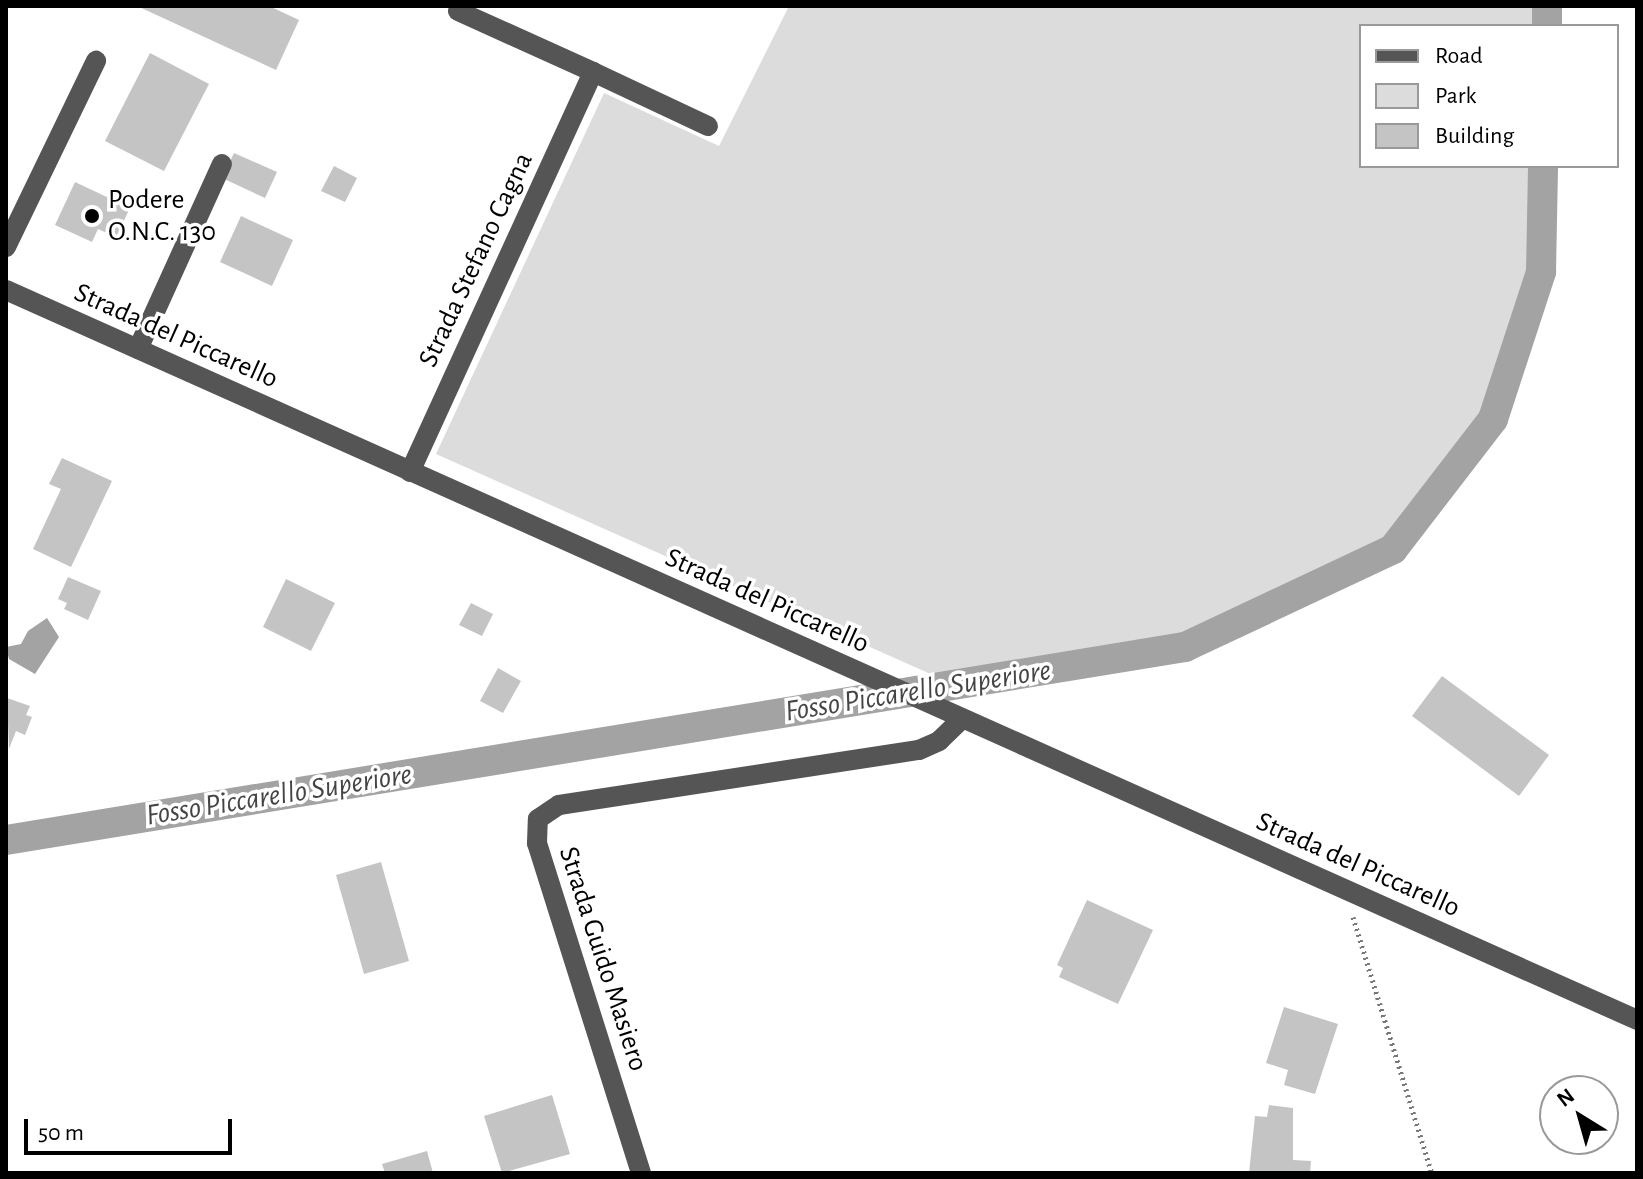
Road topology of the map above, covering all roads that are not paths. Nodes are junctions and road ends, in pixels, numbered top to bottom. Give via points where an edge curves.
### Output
1 (458, 11) dead end
2 (96, 61) dead end
3 (593, 72) junction
4 (708, 126) dead end
5 (222, 164) dead end
6 (6, 247) edge
7 (6, 290) edge
8 (138, 349) junction
9 (410, 472) junction
10 (962, 719) junction
11 (1637, 1020) edge
12 (641, 1173) edge

1 - 3 street
2 - 6 street
3 - 4 street
3 - 9 street, Strada Stefano Cagna
5 - 8 street
7 - 8 street, Strada del Piccarello
8 - 9 street, Strada del Piccarello
9 - 10 street, Strada del Piccarello
10 - 11 street, Strada del Piccarello
10 - 12 street, Strada Guido Masiero via 939,741 919,750 559,805 538,819 537,843

